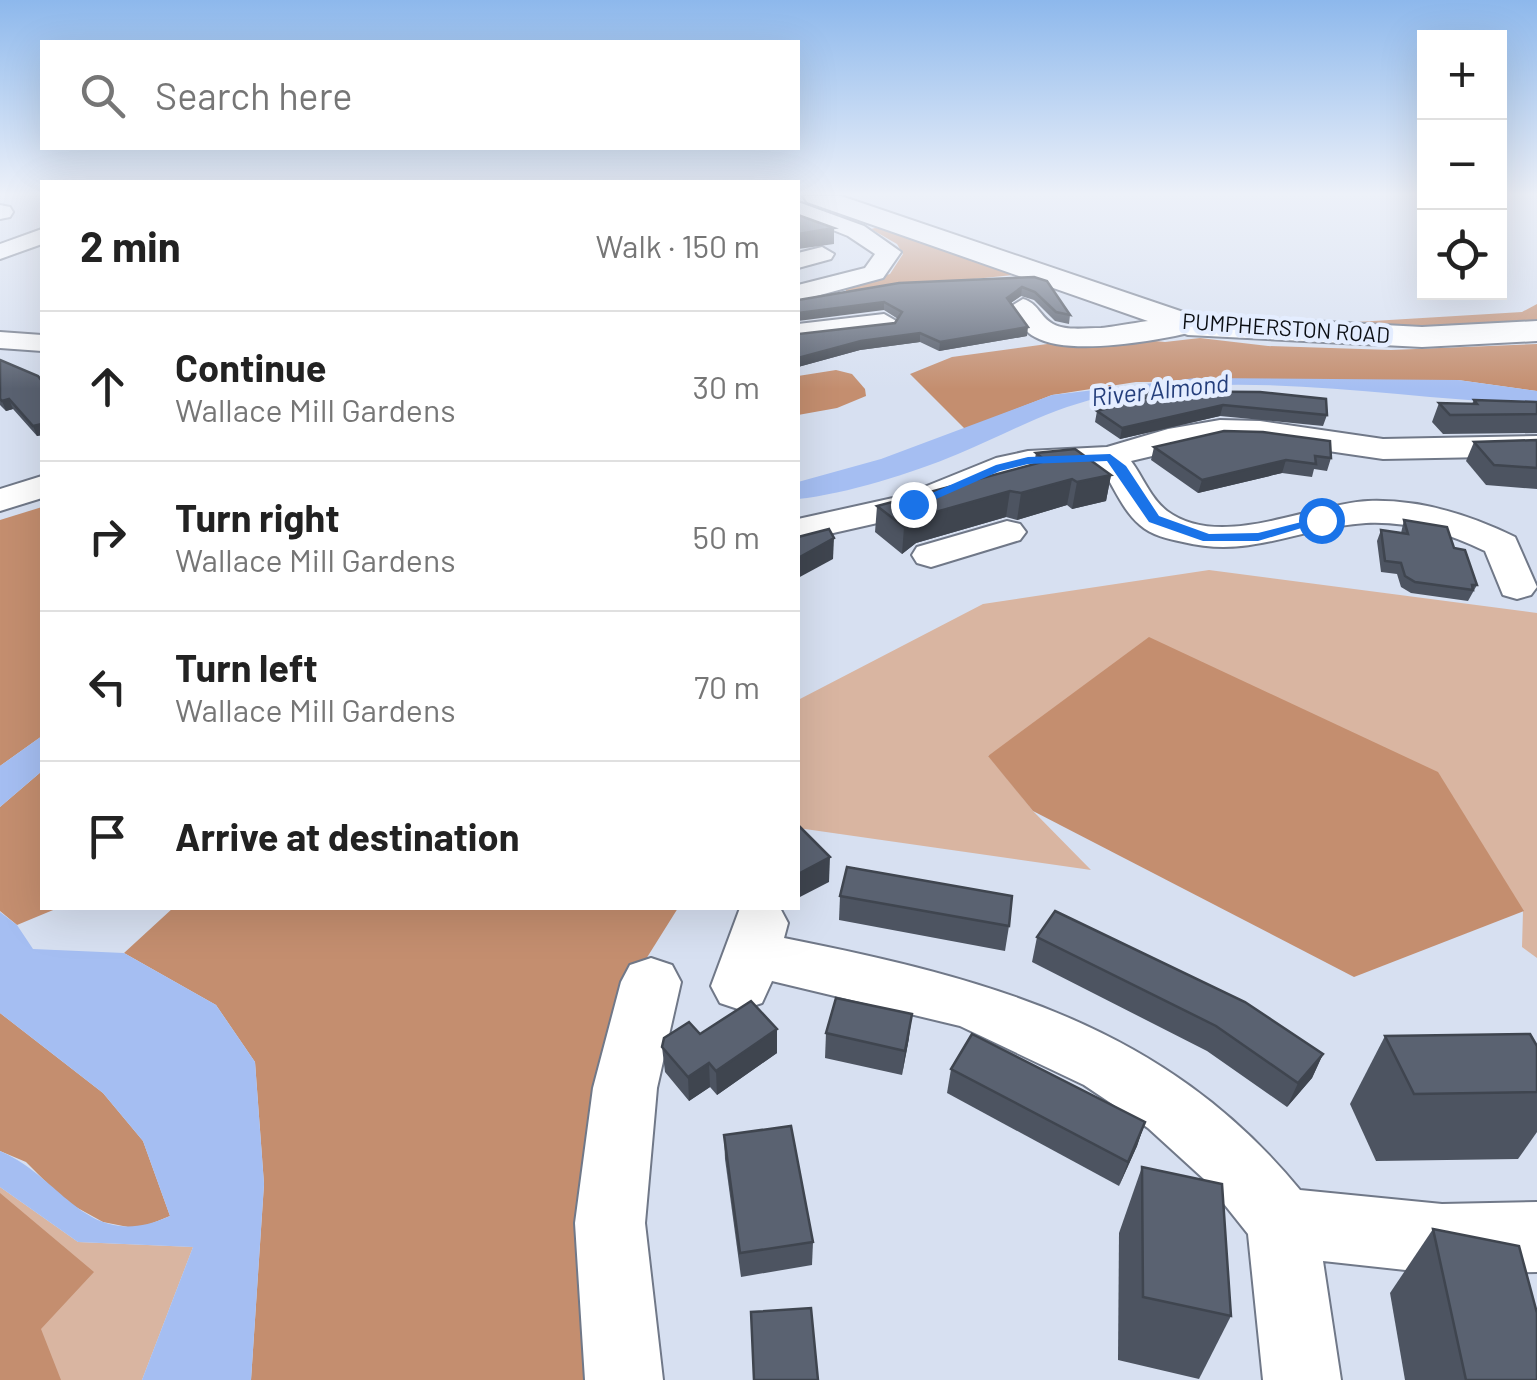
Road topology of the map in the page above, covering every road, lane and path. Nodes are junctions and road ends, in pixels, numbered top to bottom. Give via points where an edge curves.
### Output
1 (883, 260) edge
2 (1002, 260) edge
3 (800, 291) edge
4 (1023, 307) dead end
5 (884, 322) edge
6 (1188, 325) junction
7 (1537, 330) edge
8 (800, 332) edge
9 (0, 340) edge
10 (40, 343) edge
11 (1537, 446) edge
12 (1110, 458) junction
13 (40, 488) edge
14 (0, 500) edge
15 (800, 530) edge
16 (939, 531) junction
17 (1007, 532) dead end
18 (1517, 586) dead end
19 (751, 954) dead end
20 (651, 982) dead end
21 (1282, 1222) junction
22 (1537, 1237) edge
23 (624, 1380) edge
24 (1302, 1380) edge

1 - 3 street via 874,272
2 - 6 main road, PUMPHERSTON ROAD
4 - 6 street via 1049,334
5 - 8 street
6 - 7 main road, PUMPHERSTON ROAD via 1422,337
9 - 10 street
11 - 12 street via 1383,449 1220,430
12 - 16 street via 996,468
12 - 18 street via 1154,519 1208,538 1258,537 1368,512 1461,526 1516,544
13 - 14 street
15 - 16 street
16 - 17 street
19 - 21 street via 964,1002 1090,1054 1206,1132
20 - 23 street via 625,1088 610,1223
21 - 22 street via 1442,1239
21 - 24 street

